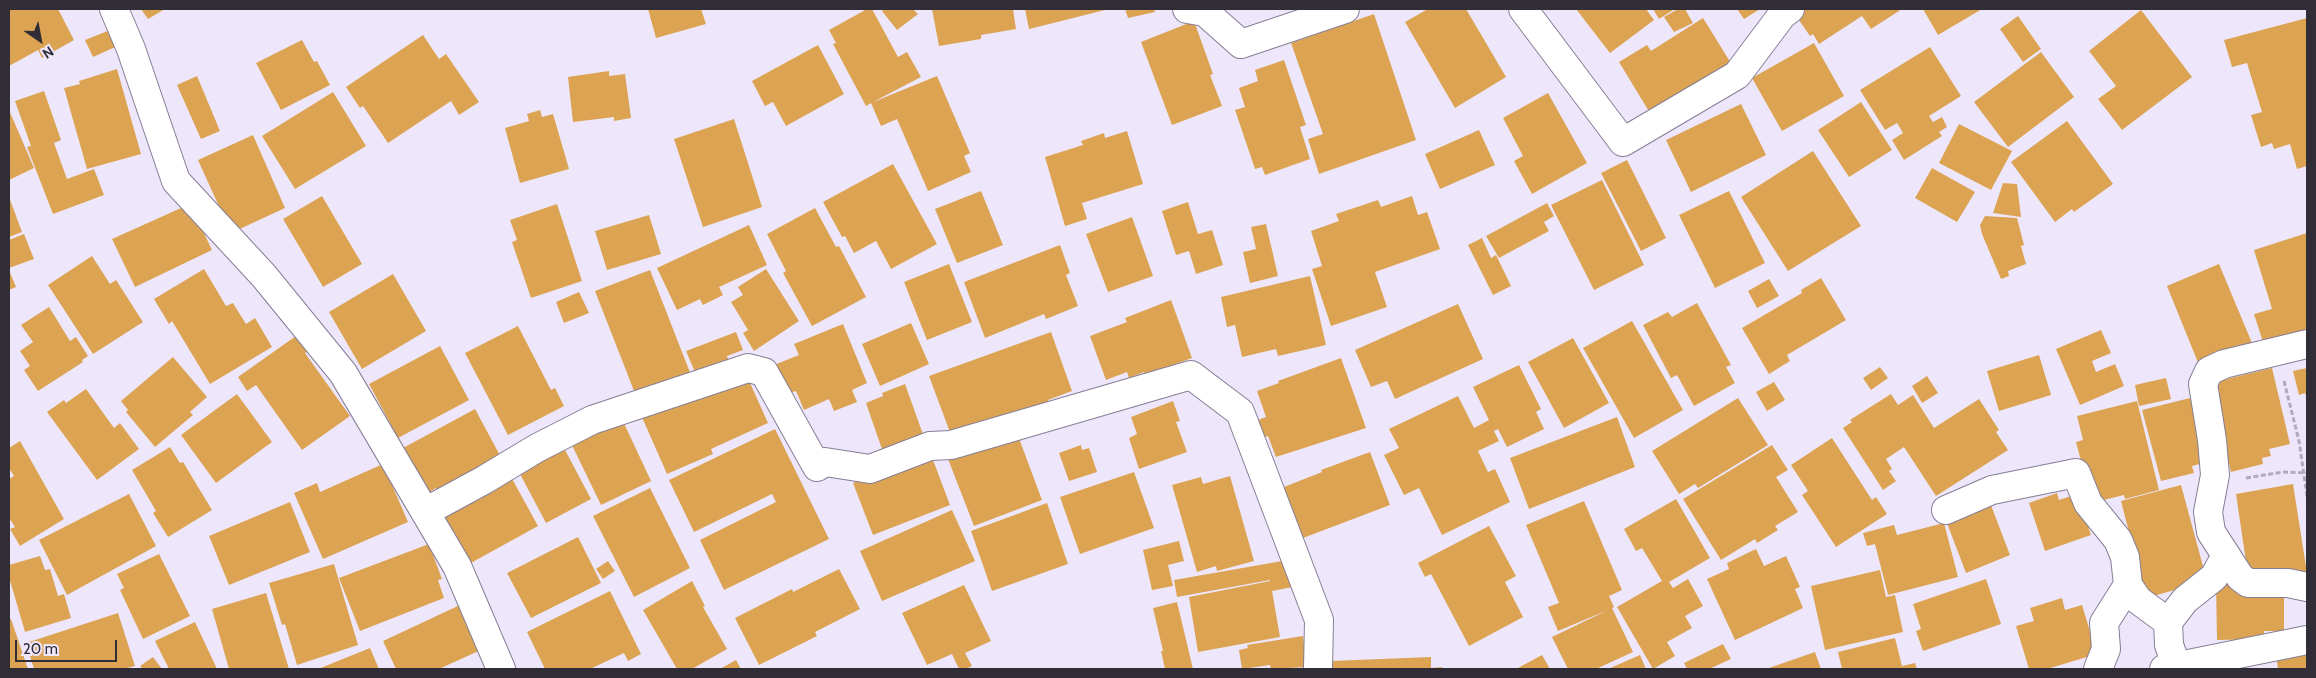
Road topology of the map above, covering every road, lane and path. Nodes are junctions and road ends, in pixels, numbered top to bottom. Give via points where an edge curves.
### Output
1 (114, 9) edge
2 (1187, 9) edge
3 (1345, 9) edge
4 (1523, 9) edge
5 (1790, 9) edge
6 (2307, 344) edge
7 (2274, 352) junction
8 (2302, 472) junction
9 (2307, 473) edge
10 (2211, 488) junction
11 (2307, 496) edge
12 (1946, 510) dead end
13 (425, 512) junction
14 (2226, 556) junction
15 (2128, 585) junction
16 (2307, 587) edge
17 (2168, 622) junction
18 (2307, 640) edge
19 (2171, 668) edge
20 (501, 669) edge
21 (1318, 669) edge
22 (2098, 669) edge

1 - 13 street via 176,181 264,276 343,373
2 - 3 street via 1205,12 1242,44
4 - 5 street via 1623,142 1737,75
6 - 7 street
7 - 8 path via 2291,406
7 - 10 street via 2224,364 2209,371 2203,384 2215,475
8 - 9 path
8 - 10 path via 2237,480
8 - 11 path
10 - 14 street via 2208,512 2211,532
12 - 15 street via 1992,490 2076,473 2088,503 2118,540 2125,557
13 - 20 street via 457,566
13 - 21 street via 592,420 748,368 764,372 817,467 825,462 870,469 930,446 951,445 1191,375 1240,412 1319,620
14 - 16 street via 2248,583 2288,583
14 - 17 street via 2214,578 2185,600
15 - 17 street via 2138,600
15 - 22 street via 2104,623 2106,649
17 - 19 street
18 - 19 street

